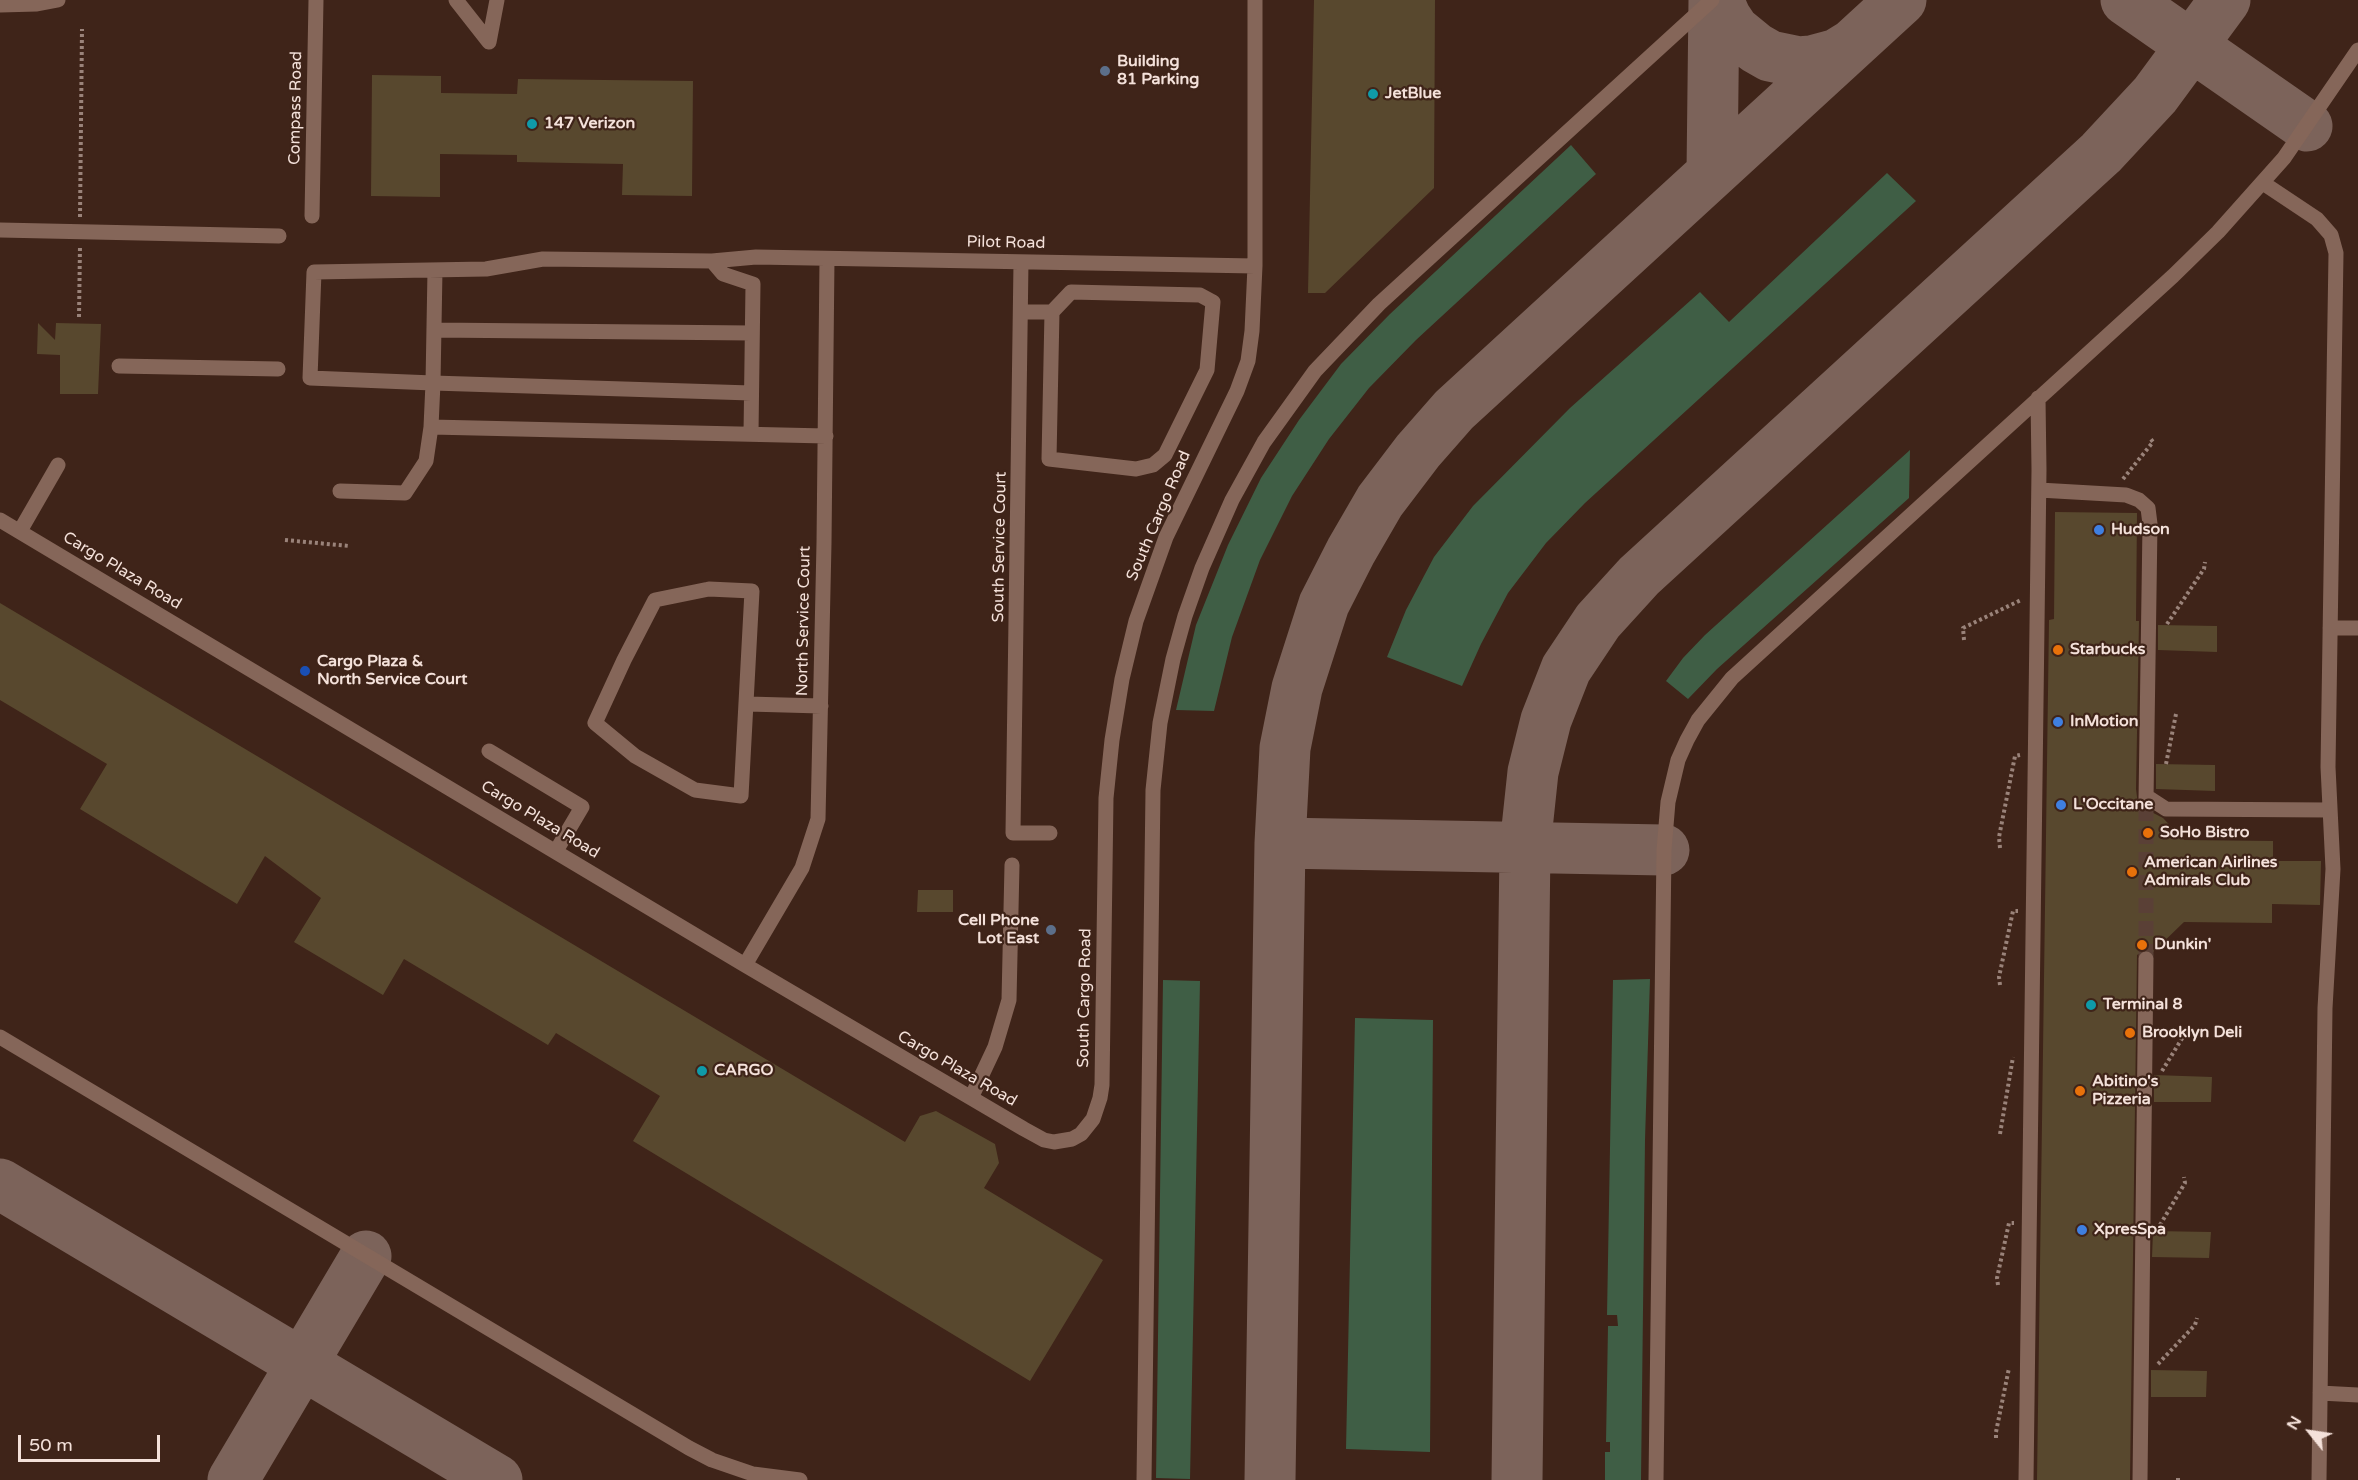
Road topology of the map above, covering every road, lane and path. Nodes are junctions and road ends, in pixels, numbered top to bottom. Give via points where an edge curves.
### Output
1 (58, 0) edge
2 (316, 0) edge
3 (456, 0) edge
4 (497, 0) edge
5 (1255, 0) edge
6 (1712, 0) edge
7 (0, 5) edge
8 (82, 29) dead end
9 (2358, 50) edge
10 (2263, 183) junction
11 (312, 216) dead end
12 (0, 230) edge
13 (80, 232) junction
14 (279, 236) dead end
15 (827, 259) junction
16 (712, 261) junction
17 (1021, 262) junction
18 (1254, 266) junction
19 (435, 270) junction
20 (1021, 312) junction
21 (1052, 312) junction
22 (79, 317) dead end
23 (434, 330) junction
24 (752, 333) junction
25 (119, 366) dead end
26 (278, 369) dead end
27 (433, 383) junction
28 (751, 393) junction
29 (2038, 398) junction
30 (431, 427) junction
31 (751, 434) junction
32 (826, 436) junction
33 (2150, 438) dead end
34 (58, 465) dead end
35 (2122, 489) dead end
36 (2039, 490) junction
37 (340, 491) dead end
38 (0, 520) edge
39 (20, 531) junction
40 (285, 540) dead end
41 (349, 546) dead end
42 (2205, 562) dead end
43 (2027, 599) dead end
44 (2166, 625) dead end
45 (2330, 628) junction
46 (2358, 628) edge
47 (1964, 639) dead end
48 (748, 704) junction
49 (821, 706) junction
50 (2176, 714) dead end
51 (489, 751) dead end
52 (2023, 755) dead end
53 (2166, 764) dead end
54 (2329, 810) junction
55 (1050, 833) dead end
56 (2000, 848) dead end
57 (556, 851) junction
58 (1012, 866) dead end
59 (2023, 911) dead end
60 (2146, 959) tunnel mouth
61 (745, 965) junction
62 (2000, 985) dead end
63 (2185, 1025) dead end
64 (0, 1037) edge
65 (2161, 1075) dead end
66 (971, 1098) junction
67 (1064, 1142) joint
68 (2184, 1177) dead end
69 (2158, 1232) dead end
70 (2197, 1318) dead end
71 (2156, 1370) dead end
72 (2320, 1393) junction
73 (2358, 1395) edge
74 (800, 1480) edge
75 (1144, 1480) edge
76 (1656, 1480) edge
77 (2026, 1480) edge
78 (2140, 1480) edge
79 (2319, 1480) edge

1 - 7 street
2 - 11 street, Compass Road
3 - 4 street via 489,42
5 - 18 street, South Cargo Road
6 - 75 street via 1379,304 1315,371 1264,442 1232,500 1202,568 1173,659 1160,723 1153,790
8 - 13 path
9 - 10 street
10 - 29 street via 2195,255
10 - 45 street via 2318,219 2334,243
12 - 13 street
13 - 14 street
13 - 22 path
15 - 16 street, Pilot Road via 756,257
15 - 17 street, Pilot Road
15 - 32 street, North Service Court
16 - 19 street, Pilot Road via 543,259 486,269
16 - 24 street via 723,274 753,284
17 - 18 street, Pilot Road
17 - 20 street, South Service Court
18 - 67 street, South Cargo Road via 1248,361 1162,546 1136,621 1122,679 1107,789 1100,1098 1088,1128
19 - 23 street
19 - 27 street, Pilot Road via 315,272 310,378
20 - 21 street
20 - 55 street, South Service Court via 1013,833
21 - 21 street via 1049,459 1136,469 1153,465 1165,455 1207,370 1212,302 1200,295 1071,292
23 - 24 street
23 - 27 street
24 - 28 street
25 - 26 street
27 - 28 street
27 - 30 street
28 - 31 street
29 - 36 street
29 - 76 street via 1732,678 1698,720 1678,760 1668,802 1664,850
30 - 31 street
30 - 37 street via 426,461 405,493
31 - 32 street
32 - 49 street, North Service Court
33 - 35 path via 2153,442 2123,479
34 - 39 street
36 - 54 street via 2126,495 2148,508 2146,798 2166,809
36 - 77 street
38 - 39 street, Cargo Plaza Road
39 - 57 street, Cargo Plaza Road
40 - 41 path
42 - 44 path
43 - 47 path via 1963,628
45 - 46 street
45 - 54 street
48 - 48 street via 752,591 709,590 655,600 595,723 635,756 695,790 741,796
48 - 49 street
49 - 61 street, North Service Court via 815,831 802,868
50 - 53 path
51 - 57 street via 582,807
52 - 56 path via 2015,756
54 - 72 street via 2333,869 2325,1008
57 - 61 street, Cargo Plaza Road
58 - 66 street via 1009,1000 995,1047
59 - 62 path via 2013,911
60 - 78 street
61 - 66 street, Cargo Plaza Road
63 - 65 path via 2186,1032
64 - 74 street via 689,1448 753,1474
66 - 67 street, Cargo Plaza Road via 1035,1136
68 - 69 path via 2185,1183
70 - 71 path
72 - 73 street
72 - 79 street

